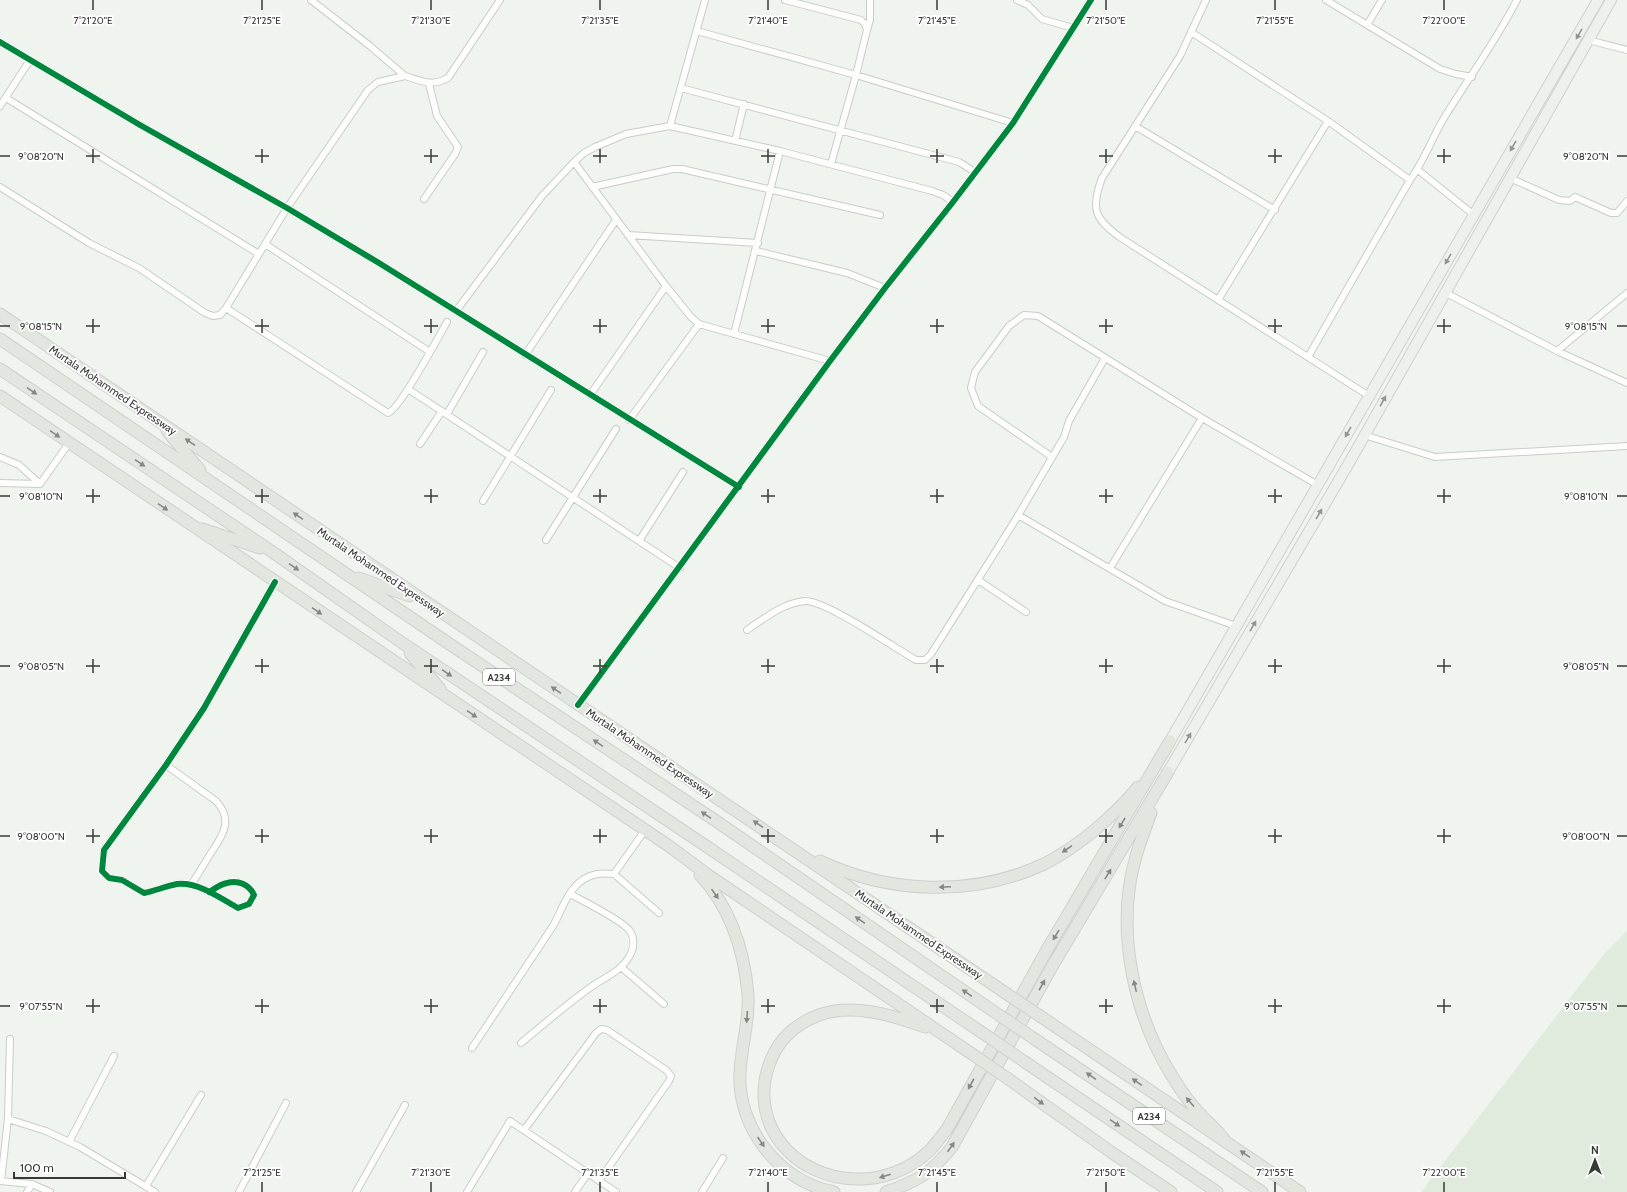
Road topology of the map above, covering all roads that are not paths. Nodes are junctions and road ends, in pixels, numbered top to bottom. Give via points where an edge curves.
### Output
1 (311, 0) edge
2 (500, 0) edge
3 (705, 0) edge
4 (785, 0) edge
5 (870, 0) edge
6 (1017, 0) edge
7 (1091, 0) edge
8 (1206, 0) edge
9 (1326, 0) edge
10 (1382, 0) edge
11 (1517, 0) edge
12 (1598, 0) edge
13 (1611, 0) edge
14 (1367, 25) junction
15 (1073, 28) junction
16 (866, 30) junction
17 (697, 31) junction
18 (1191, 32) junction
19 (1588, 40) junction
20 (0, 42) edge
21 (1627, 50) edge
22 (30, 60) junction
23 (856, 75) junction
24 (405, 76) junction
25 (1472, 77) junction
26 (429, 84) junction
27 (681, 88) junction
28 (6, 98) junction
29 (744, 104) junction
30 (0, 106) edge
31 (1328, 121) junction
32 (1013, 123) junction
33 (670, 126) junction
34 (1135, 126) junction
35 (840, 130) junction
36 (735, 141) junction
37 (780, 151) junction
38 (574, 162) junction
39 (830, 164) junction
40 (1418, 170) junction
41 (975, 172) junction
42 (1510, 178) junction
43 (1410, 180) junction
44 (0, 187) edge
45 (592, 187) junction
46 (771, 189) junction
47 (424, 199) dead end
48 (1627, 201) edge
49 (953, 202) junction
50 (287, 208) junction
51 (1275, 210) junction
52 (880, 215) dead end
53 (1474, 215) junction
54 (616, 220) junction
55 (628, 235) junction
56 (758, 243) junction
57 (265, 244) junction
58 (756, 251) junction
59 (259, 254) junction
60 (666, 286) junction
61 (884, 288) junction
62 (1446, 292) junction
63 (1627, 293) edge
64 (1218, 300) junction
65 (226, 308) junction
66 (456, 311) junction
67 (0, 314) edge
68 (447, 322) dead end
69 (700, 324) junction
70 (734, 334) junction
71 (0, 339) edge
72 (1557, 351) junction
73 (430, 352) junction
74 (483, 352) dead end
75 (525, 355) junction
76 (1308, 357) junction
77 (1105, 358) junction
78 (830, 361) junction
79 (0, 369) edge
80 (1627, 383) edge
81 (408, 389) junction
82 (551, 390) dead end
83 (590, 395) junction
84 (0, 396) edge
85 (1369, 396) junction
86 (444, 412) junction
87 (1202, 418) junction
88 (158, 420) junction
89 (629, 420) junction
90 (616, 429) dead end
91 (1364, 435) junction
92 (69, 443) junction
93 (420, 444) dead end
94 (1627, 446) edge
95 (511, 456) junction
96 (0, 457) edge
97 (1052, 457) junction
98 (682, 472) dead end
99 (210, 481) junction
100 (0, 483) edge
101 (40, 484) junction
102 (1318, 484) junction
103 (739, 487) junction
104 (573, 498) junction
105 (484, 501) dead end
106 (1018, 515) junction
107 (188, 524) junction
108 (546, 540) dead end
109 (639, 541) junction
110 (274, 553) junction
111 (680, 568) junction
112 (1110, 568) junction
113 (341, 571) junction
114 (978, 580) junction
115 (275, 582) junction
116 (426, 603) junction
117 (1026, 612) dead end
118 (1236, 626) junction
119 (747, 630) dead end
120 (400, 642) junction
121 (450, 700) junction
122 (578, 705) junction
123 (1170, 740) junction
124 (166, 765) junction
125 (1168, 772) junction
126 (646, 830) junction
127 (789, 845) junction
128 (669, 846) junction
129 (614, 874) junction
130 (191, 885) junction
131 (209, 892) junction
132 (570, 894) junction
133 (659, 913) dead end
134 (621, 967) junction
135 (664, 1004) dead end
136 (10, 1039) dead end
137 (951, 1039) junction
138 (521, 1042) dead end
139 (472, 1048) dead end
140 (114, 1056) dead end
141 (200, 1095) dead end
142 (286, 1103) dead end
143 (405, 1105) dead end
144 (8, 1119) junction
145 (524, 1130) junction
146 (69, 1142) junction
147 (1226, 1142) junction
148 (723, 1158) dead end
149 (588, 1173) junction
150 (1, 1181) edge
151 (600, 1181) junction
152 (32, 1184) junction
153 (146, 1186) junction
154 (27, 1192) edge
155 (50, 1192) edge
156 (155, 1192) edge
157 (239, 1192) edge
158 (356, 1192) edge
159 (467, 1192) edge
160 (575, 1192) edge
161 (616, 1192) edge
162 (702, 1192) edge
163 (834, 1192) edge
164 (886, 1192) edge
165 (1171, 1192) edge
166 (1217, 1192) edge
167 (1262, 1192) edge
168 (1300, 1192) edge

1 - 24 street
2 - 26 street via 448,78
3 - 17 street
4 - 16 street via 861,20
5 - 16 street via 870,20
6 - 15 street via 1028,5 1042,19
7 - 15 street
8 - 18 street
9 - 14 street
10 - 14 street
11 - 25 street
12 -> 53 main road
13 - 19 main road
14 - 25 street via 1440,69
15 - 32 street
16 - 23 street
17 - 23 street
17 - 27 street
18 - 31 street
18 - 34 street via 1180,56
19 - 21 street
19 - 42 main road
20 - 22 street
22 - 28 street
22 - 50 street
23 - 32 street
23 - 35 street
24 - 26 street
24 - 50 street via 378,82 368,90
25 - 40 street via 1444,119
26 - 47 street via 437,116 458,147
27 - 29 street
27 - 33 street
28 - 30 street
28 - 59 street
29 - 35 street
29 - 36 street
31 - 43 street
31 - 51 street
32 - 41 street
33 - 36 street
33 - 38 street via 611,139 584,153
34 - 51 street
34 - 64 street via 1102,178 1097,191 1097,216 1104,226 1121,238
35 - 39 street
35 - 41 street via 959,162
36 - 37 street
37 - 39 street
37 - 46 street
38 - 45 street
38 - 66 street via 542,196
39 - 49 street via 932,191
40 - 43 street
40 - 53 street
41 - 49 street
42 - 48 street via 1559,200 1570,201 1575,197 1610,213 1617,213
42 - 62 main road
43 - 76 street
44 - 65 street via 89,243 139,268 205,313 220,315
45 - 46 street via 682,169
45 - 54 street
46 - 52 street
46 - 56 street
49 - 61 street
50 - 57 street
50 - 66 street
51 - 64 street
53 -> 85 main road
54 - 55 street
54 - 75 street
55 - 56 street
55 - 60 street
56 - 58 street
57 - 59 street
57 - 73 street
58 - 61 street via 847,273
58 - 70 street
59 - 65 street
60 - 69 street via 691,317
60 - 83 street
61 - 78 street
62 - 72 street
91 -> 62 main road
63 - 72 street
64 - 76 street
65 - 81 street via 384,412 391,412
66 - 75 street
67 - 88 highway, Murtala Mohammed Expressway
68 - 73 street
69 - 70 street
69 - 89 street
70 - 78 street
71 - 99 highway, Murtala Mohammed Expressway / A234
72 - 80 street
73 - 81 street
74 - 86 street
75 - 83 street
76 - 85 street
77 - 87 street
77 - 97 street via 1069,421 1064,437
77 - 97 street via 1038,316 1024,315 1009,326 976,372 971,388 978,406
78 - 103 street
79 -> 110 highway, A234
81 - 86 street
82 - 95 street
83 - 89 street
84 -> 92 highway
85 -> 102 main road
86 - 93 street
86 - 95 street
87 - 102 street
87 - 112 street
88 - 99 highway
116 -> 88 highway, Murtala Mohammed Expressway
89 - 103 street
90 - 104 street
91 - 94 street via 1435,457
125 -> 91 main road
92 - 101 street
92 -> 107 highway
95 - 104 street
95 - 105 street
96 - 101 street via 19,465
97 - 106 street
98 - 109 street
99 - 113 highway, Murtala Mohammed Expressway / A234
100 - 101 street
102 - 118 main road
103 - 111 street
104 - 108 street
104 - 109 street
106 - 112 street
106 - 114 street
107 - 110 highway
107 - 115 highway
109 - 111 street
110 -> 120 highway, A234
111 - 122 street
112 - 118 street via 1165,601
113 - 116 highway
167 -> 113 highway, Murtala Mohammed Expressway / A234, bridge via 713,819
114 - 117 street
114 - 119 street via 925,660 916,660 847,618 814,602 805,601 781,608
115 -> 121 highway
115 - 124 street via 204,708
122 -> 116 highway, Murtala Mohammed Expressway
118 - 123 main road
120 - 121 highway
120 -> 166 highway, A234, bridge
121 -> 126 highway
127 -> 122 highway, Murtala Mohammed Expressway
123 -> 127 highway via 1130,796 1089,834 1044,863 1004,878 951,887 902,886 851,874
123 -> 137 highway via 1048,948 947,1129 927,1153 906,1167 879,1178 864,1180 836,1177 810,1168 799,1161 788,1152 772,1129 764,1102 766,1072 778,1046 794,1028 805,1021 832,1012 865,1011 894,1016
124 - 130 street via 216,801 225,816 222,836
124 - 130 street via 104,850 102,871 109,878 122,880 144,893 178,884
147 -> 125 highway via 1186,1098 1158,1053 1147,1027 1132,970 1127,910 1130,881 1144,831
164 -> 125 highway via 923,1176 939,1163 952,1146 1050,970
126 - 128 highway
126 - 129 street
147 -> 127 highway, Murtala Mohammed Expressway, bridge
128 - 137 highway
128 -> 163 highway via 708,883 729,917 737,936 748,996 740,1074 749,1122 780,1166 809,1184
129 - 132 street via 599,873 588,876 578,883
129 - 133 street
130 - 131 street
131 - 131 street via 238,908 249,904 254,895 251,888 242,883 226,883
132 - 134 street via 629,929 634,945 630,957
132 - 139 street via 554,924
134 - 135 street
134 - 138 street
136 - 144 street
137 -> 165 highway, bridge
140 - 146 street
141 - 153 street
142 - 157 street
143 - 158 street
144 - 146 street
144 - 150 street
145 - 149 street
145 - 151 street via 601,1029 666,1070 671,1076 669,1081
145 - 159 street via 510,1121
146 - 153 street
168 -> 147 highway, Murtala Mohammed Expressway
148 - 162 street
149 - 151 street
149 - 160 street
150 - 152 street
151 - 161 street
152 - 154 street
152 - 155 street
153 - 156 street

